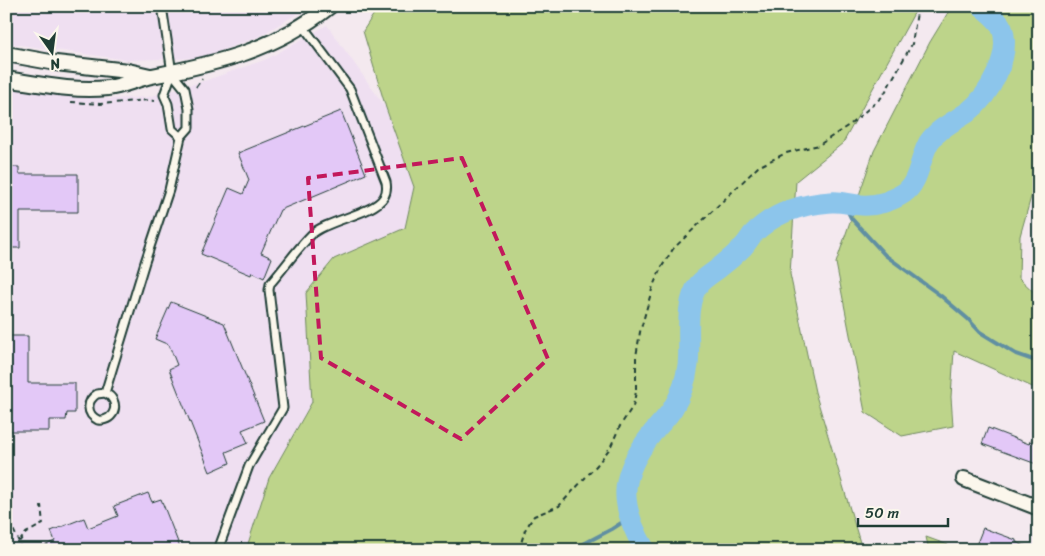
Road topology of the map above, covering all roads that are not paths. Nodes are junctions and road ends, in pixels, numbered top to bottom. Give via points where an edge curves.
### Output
1 (162, 6) edge
2 (330, 6) edge
3 (303, 26) junction
4 (6, 54) edge
5 (172, 73) junction
6 (151, 76) junction
7 (6, 79) edge
8 (181, 137) junction
9 (105, 393) dead end
10 (964, 478) dead end
11 (1039, 508) edge
12 (218, 550) edge

1 - 5 lane
2 - 3 street
3 - 5 street via 237,57
3 - 12 lane via 350,89 387,190 385,196 371,207 314,232 270,284 283,408 249,466
4 - 6 street
5 - 6 street
5 - 8 lane via 164,95 172,129
5 - 8 lane via 185,89 189,109 189,128
6 - 7 street via 108,88
8 - 9 lane via 169,190
10 - 11 street

